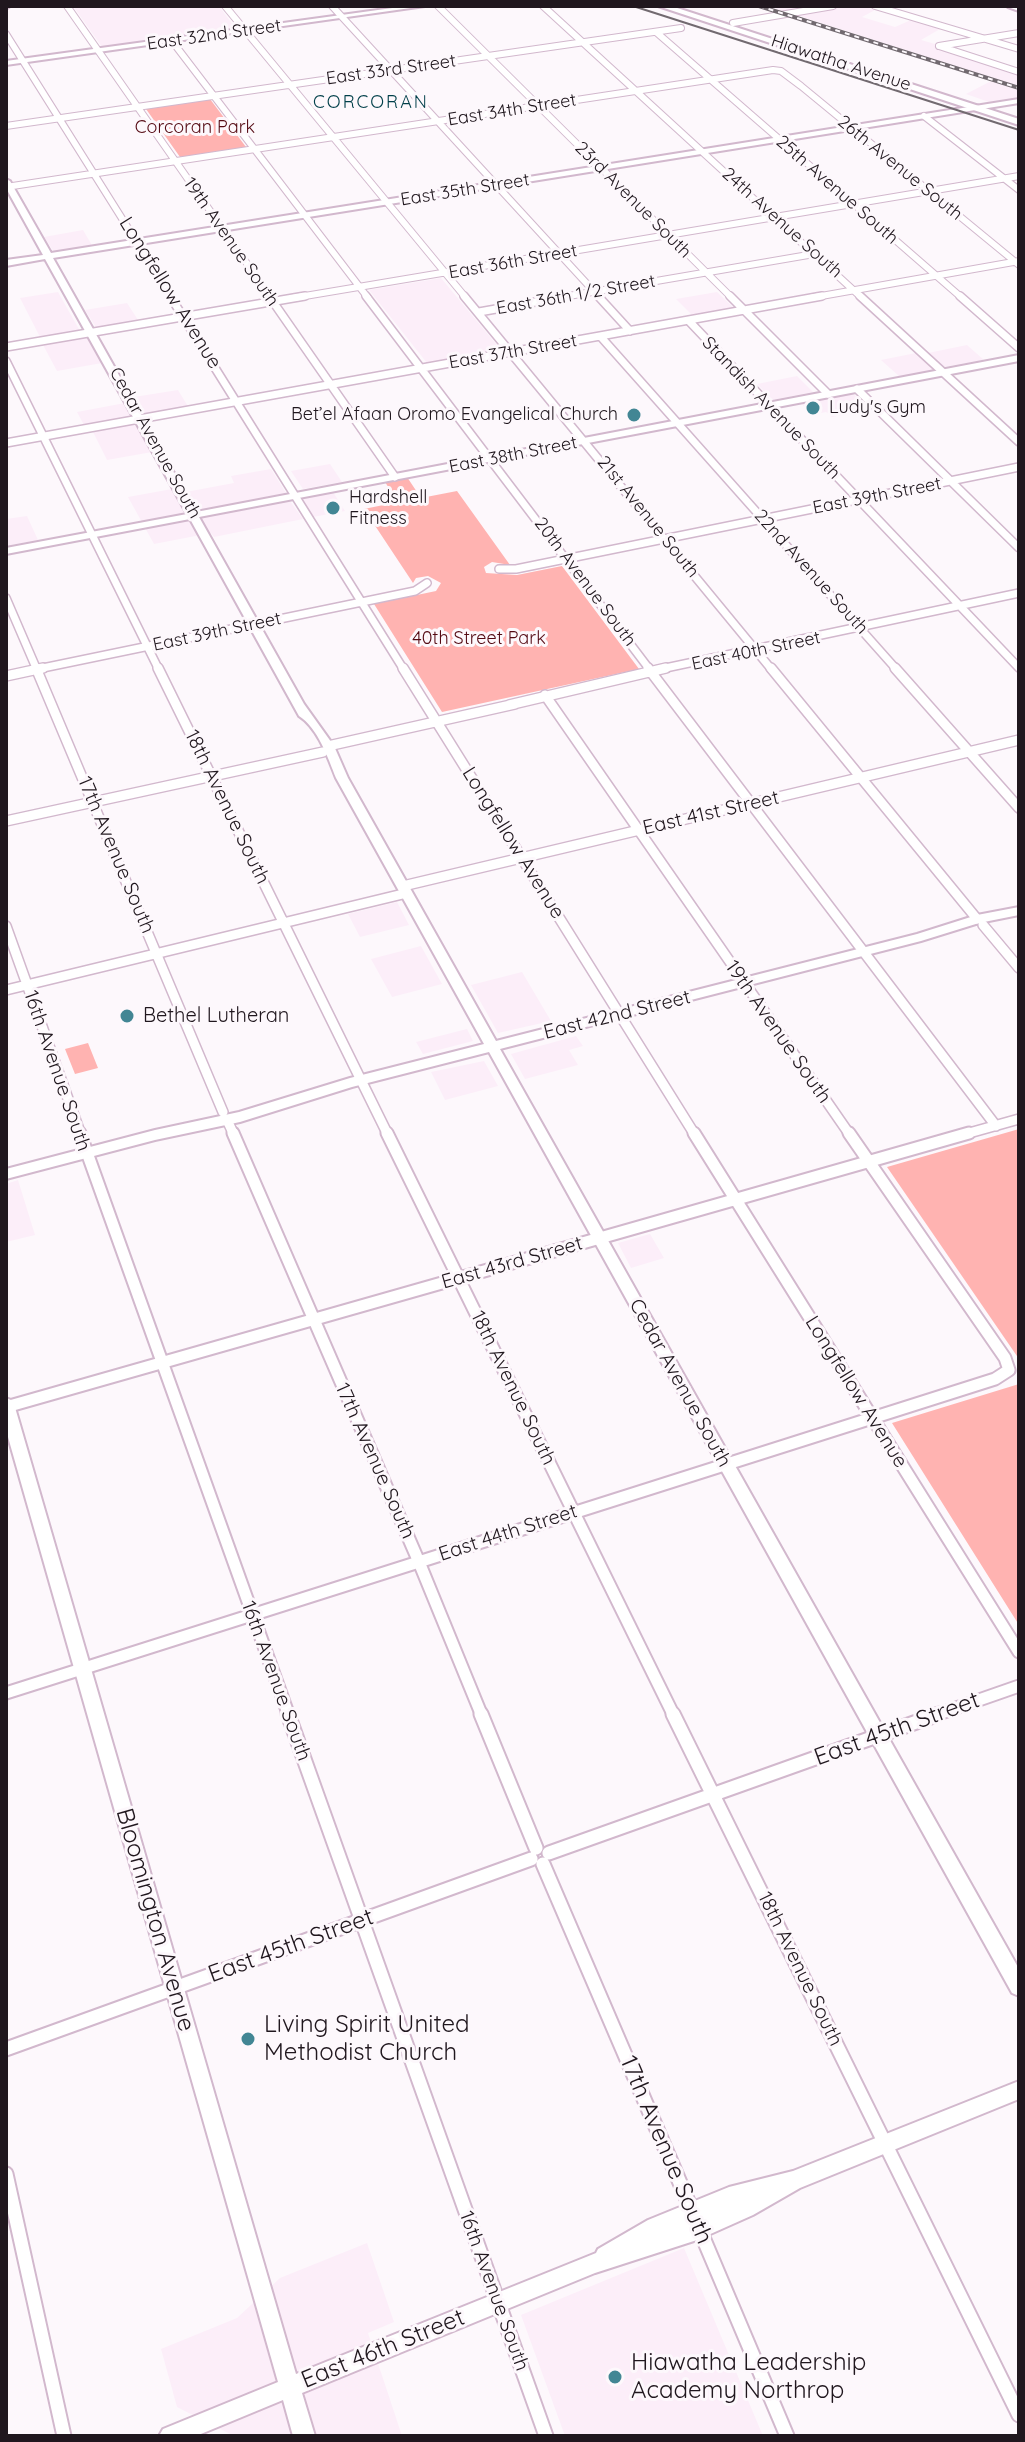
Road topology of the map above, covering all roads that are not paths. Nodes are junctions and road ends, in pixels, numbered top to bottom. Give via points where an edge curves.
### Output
1 (67, 6) edge
2 (225, 6) edge
3 (332, 6) edge
4 (422, 6) edge
5 (438, 6) edge
6 (543, 6) edge
7 (662, 6) edge
8 (679, 6) edge
9 (833, 6) edge
10 (875, 6) edge
11 (1010, 6) edge
12 (1019, 9) edge
13 (342, 17) junction
14 (733, 23) junction
15 (681, 28) dead end
16 (246, 30) junction
17 (656, 32) junction
18 (1019, 33) edge
19 (6, 34) edge
20 (983, 38) junction
21 (172, 41) junction
22 (583, 42) junction
23 (1019, 49) edge
24 (98, 51) junction
25 (488, 57) junction
26 (24, 61) junction
27 (6, 63) edge
28 (391, 70) junction
29 (781, 71) joint
30 (1019, 72) edge
31 (710, 80) junction
32 (291, 85) junction
33 (636, 91) junction
34 (214, 96) junction
35 (943, 97) junction
36 (1019, 101) edge
37 (538, 106) junction
38 (138, 107) junction
39 (981, 107) junction
40 (949, 110) junction
41 (924, 116) junction
42 (59, 118) junction
43 (1019, 119) edge
44 (438, 122) junction
45 (6, 126) edge
46 (851, 128) junction
47 (335, 138) junction
48 (777, 140) junction
49 (255, 150) junction
50 (703, 151) junction
51 (176, 161) junction
52 (601, 168) junction
53 (95, 174) junction
54 (1019, 176) edge
55 (1004, 179) junction
56 (7, 185) edge
57 (496, 185) junction
58 (1019, 190) edge
59 (930, 192) junction
60 (389, 202) junction
61 (853, 204) junction
62 (305, 215) junction
63 (775, 218) junction
64 (222, 228) junction
65 (669, 236) junction
66 (137, 242) junction
67 (560, 254) junction
68 (814, 254) junction
69 (49, 256) junction
70 (6, 263) edge
71 (1018, 263) edge
72 (448, 273) junction
73 (705, 273) junction
74 (936, 276) junction
75 (359, 288) junction
76 (856, 291) junction
77 (594, 292) junction
78 (273, 302) junction
79 (744, 311) junction
80 (479, 312) junction
81 (185, 318) junction
82 (689, 321) junction
83 (630, 331) junction
84 (93, 333) junction
85 (601, 337) junction
86 (6, 347) edge
87 (1019, 348) edge
88 (513, 352) junction
89 (1019, 358) edge
90 (6, 361) edge
91 (423, 368) junction
92 (944, 372) junction
93 (331, 385) junction
94 (857, 389) junction
95 (828, 394) junction
96 (238, 402) junction
97 (768, 406) junction
98 (141, 419) junction
99 (678, 423) junction
100 (43, 436) junction
101 (586, 440) junction
102 (1019, 442) edge
103 (6, 443) edge
104 (491, 459) junction
105 (1019, 467) edge
106 (395, 477) junction
107 (952, 481) junction
108 (298, 496) junction
109 (859, 500) junction
110 (195, 515) junction
111 (764, 519) junction
112 (92, 535) junction
113 (667, 539) junction
114 (1019, 548) edge
115 (6, 551) edge
116 (567, 559) junction
117 (499, 569) dead end
118 (427, 583) dead end
119 (1019, 593) edge
120 (6, 598) edge
121 (361, 602) junction
122 (960, 606) junction
123 (256, 624) junction
124 (860, 628) junction
125 (148, 647) junction
126 (758, 650) junction
127 (1019, 668) edge
128 (37, 670) junction
129 (654, 673) junction
130 (6, 676) edge
131 (546, 697) junction
132 (437, 721) junction
133 (1019, 740) edge
134 (325, 749) junction
135 (969, 751) junction
136 (211, 775) junction
137 (862, 777) junction
138 (93, 801) junction
139 (751, 803) junction
140 (1019, 808) edge
141 (6, 821) edge
142 (639, 830) junction
143 (521, 858) junction
144 (405, 890) junction
145 (1019, 911) edge
146 (980, 922) junction
147 (284, 923) junction
148 (6, 926) edge
149 (863, 951) junction
150 (156, 954) junction
151 (1019, 968) edge
152 (744, 982) junction
153 (27, 985) junction
154 (6, 990) edge
155 (621, 1014) junction
156 (492, 1047) junction
157 (362, 1080) junction
158 (225, 1116) junction
159 (1019, 1119) edge
160 (996, 1126) junction
161 (86, 1153) junction
162 (868, 1162) junction
163 (6, 1174) edge
164 (736, 1199) junction
165 (599, 1238) junction
166 (459, 1278) junction
167 (314, 1320) junction
168 (163, 1363) junction
169 (1009, 1370) joint
170 (6, 1406) edge
171 (872, 1417) junction
172 (725, 1464) junction
173 (574, 1512) junction
174 (419, 1562) junction
175 (252, 1615) junction
176 (1019, 1652) edge
177 (84, 1668) junction
178 (1019, 1686) edge
179 (6, 1693) edge
180 (878, 1736) junction
181 (714, 1794) junction
182 (540, 1856) junction
183 (362, 1921) junction
184 (1019, 1987) edge
185 (175, 1988) junction
186 (6, 2049) edge
187 (1019, 2090) edge
188 (886, 2144) junction
189 (6, 2174) edge
190 (696, 2221) junction
191 (498, 2302) junction
192 (289, 2387) junction
193 (1019, 2415) edge
194 (64, 2436) edge
195 (170, 2436) edge
196 (304, 2436) edge
197 (546, 2436) edge
198 (787, 2436) edge

1 - 24 street, 19th Avenue South
2 - 16 street, 21st Avenue South
3 - 13 street
4 - 13 street, East 32nd Street
5 - 25 street, 23rd Avenue South
6 - 22 street, 24th Avenue South
7 - 35 highway, Hiawatha Avenue
8 - 14 highway, Hiawatha Avenue
9 - 14 street
10 - 20 street
11 - 12 street
13 - 16 street, East 32nd Street
13 - 28 street
14 - 39 highway, Hiawatha Avenue
15 - 17 street, East 33rd Street
16 - 21 street, East 32nd Street
16 - 32 street, 21st Avenue South
17 - 22 street, East 33rd Street
17 - 31 street, 25th Avenue South
18 - 20 street
19 - 26 street, Longfellow Avenue
20 - 23 street
20 - 30 street via 939,46
21 - 24 street, East 32nd Street
21 - 34 street, 20th Avenue South
22 - 25 street, East 33rd Street
22 - 33 street, 24th Avenue South
24 - 26 street, East 32nd Street
24 - 38 street, 19th Avenue South
25 - 28 street, East 33rd Street
25 - 37 street, 23rd Avenue South
26 - 27 street, East 32nd Street
26 - 42 street, Longfellow Avenue
28 - 32 street, East 33rd Street
28 - 44 street
29 - 31 street, East 34th Street
29 - 46 street, 26th Avenue South
31 - 33 street, East 34th Street
31 - 48 street, 25th Avenue South
32 - 34 street, East 33rd Street
32 - 47 street, 21st Avenue South
33 - 37 street, East 34th Street
33 - 50 street, 24th Avenue South
34 - 38 street, East 33rd Street
34 - 49 street, 20th Avenue South
35 - 39 highway, Hiawatha Avenue
35 - 40 highway via 955,105
36 - 39 street, East 35th Street
37 - 44 street, East 34th Street
37 - 52 street, 23rd Avenue South
38 - 42 street, East 33rd Street
38 - 51 street, 19th Avenue South
39 - 40 street, East 35th Street
39 - 41 street, East 35th Street
39 - 43 highway, Hiawatha Avenue
40 - 41 street, East 35th Street
41 - 46 street, East 35th Street
41 - 55 street
42 - 45 street, East 33rd Street
42 - 53 street, Longfellow Avenue
44 - 47 street, East 34th Street
44 - 57 street
46 - 48 street, East 35th Street
46 - 59 street, 26th Avenue South
47 - 49 street, East 34th Street
47 - 60 street, 21st Avenue South
48 - 50 street, East 35th Street
48 - 61 street, 25th Avenue South
49 - 51 street, East 34th Street
49 - 62 street, 20th Avenue South
50 - 52 street, East 35th Street
50 - 63 street, 24th Avenue South
51 - 53 street, East 34th Street
51 - 64 street, 19th Avenue South
52 - 57 street, East 35th Street
52 - 65 street, 23rd Avenue South
53 - 56 street, East 34th Street
53 - 66 street, Longfellow Avenue
54 - 55 street, East 36th Street
55 - 58 street
55 - 59 street, East 36th Street
56 - 69 street, Cedar Avenue South
57 - 60 street, East 35th Street
57 - 67 street
59 - 61 street, East 36th Street
59 - 71 street, 26th Avenue South
60 - 62 street, East 35th Street
60 - 72 street, 21st Avenue South
61 - 63 street, East 36th Street
61 - 74 street, 25th Avenue South
62 - 64 street, East 35th Street
62 - 75 street, 20th Avenue South
63 - 65 street, East 36th Street
63 - 68 street, 24th Avenue South
64 - 66 street, East 35th Street
64 - 78 street, 19th Avenue South
65 - 67 street, East 36th Street
65 - 73 street, 23rd Avenue South
66 - 69 street, East 35th Street
66 - 81 street, Longfellow Avenue
67 - 72 street, East 36th Street
67 - 77 street
68 - 73 street, East 36th 1/2 Street
68 - 76 street, 24th Avenue South
69 - 70 street, East 35th Street
69 - 84 street, Cedar Avenue South
71 - 74 street, East 37th Street
72 - 75 street, East 36th Street
72 - 80 street, 21st Avenue South
73 - 77 street, East 36th 1/2 Street
73 - 79 street, 23rd Avenue South
74 - 76 street, East 37th Street
74 - 87 street, 25th Avenue South
75 - 78 street, East 36th Street
75 - 91 street, 20th Avenue South
76 - 79 street, East 37th Street
76 - 92 street, 24th Avenue South
77 - 80 street, East 36th 1/2 Street
77 - 83 street
78 - 81 street, East 36th Street
78 - 93 street, 19th Avenue South
79 - 82 street, East 37th Street
79 - 95 street, 23rd Avenue South
80 - 88 street, 21st Avenue South
81 - 84 street, East 36th Street
81 - 96 street, Longfellow Avenue
82 - 83 street, East 37th Street
82 - 97 street, Standish Avenue South
83 - 85 street, East 37th Street
84 - 86 street, East 36th Street
84 - 98 street, Cedar Avenue South
85 - 88 street, East 37th Street
85 - 99 street, 22nd Avenue South
88 - 91 street, East 37th Street
88 - 101 street, 21st Avenue South
89 - 92 street, East 38th Street
90 - 100 street, 18th Avenue South
91 - 93 street, East 37th Street
91 - 104 street, 20th Avenue South
92 - 94 street, East 38th Street
92 - 102 street, 24th Avenue South
93 - 96 street, East 37th Street
93 - 106 street, 19th Avenue South
94 - 95 street, East 38th Street
94 - 107 street
95 - 97 street, East 38th Street
96 - 98 street, East 37th Street
96 - 108 street, Longfellow Avenue
97 - 99 street, East 38th Street
97 - 109 street, Standish Avenue South
98 - 100 street, East 37th Street
98 - 110 street, Cedar Avenue South
99 - 101 street, East 38th Street
99 - 111 street, 22nd Avenue South
100 - 103 street, East 37th Street
100 - 112 street, 18th Avenue South
101 - 104 street, East 38th Street
101 - 113 street, 21st Avenue South
104 - 106 street, East 38th Street
104 - 116 street, 20th Avenue South
105 - 107 street, East 39th Street
106 - 108 street, East 38th Street
107 - 109 street, East 39th Street
107 - 114 street
108 - 110 street, East 38th Street
108 - 121 street, Longfellow Avenue
109 - 111 street, East 39th Street
109 - 122 street, Standish Avenue South
110 - 112 street, East 38th Street
110 - 123 street, Cedar Avenue South
111 - 113 street, East 39th Street
111 - 124 street, 22nd Avenue South
112 - 115 street, East 38th Street
112 - 125 street, 18th Avenue South
113 - 116 street, East 39th Street
113 - 126 street, 21st Avenue South
116 - 117 street, East 39th Street
116 - 129 street, 20th Avenue South
118 - 121 street, East 39th Street via 415,591
119 - 122 street, East 40th Street
120 - 128 street, 17th Avenue South
121 - 123 street, East 39th Street
121 - 132 street, Longfellow Avenue
122 - 124 street, East 40th Street
122 - 127 street, Standish Avenue South
123 - 125 street, East 39th Street
123 - 134 street, Cedar Avenue South
124 - 126 street, East 40th Street
124 - 135 street, 22nd Avenue South
125 - 128 street, East 39th Street
125 - 136 street, 18th Avenue South
126 - 129 street, East 40th Street
126 - 137 street, 21st Avenue South
128 - 130 street, East 39th Street
128 - 138 street, 17th Avenue South
129 - 131 street, East 40th Street
129 - 139 street, 20th Avenue South
131 - 132 street, East 40th Street
131 - 142 street, 19th Avenue South
132 - 134 street, East 40th Street
132 - 143 street, Longfellow Avenue
133 - 135 street, East 41st Street
134 - 136 street, East 40th Street
134 - 144 street, Cedar Avenue South
135 - 137 street, East 41st Street
135 - 140 street, 22nd Avenue South
136 - 138 street, East 40th Street
136 - 147 street, 18th Avenue South
137 - 139 street, East 41st Street
137 - 146 street, 21st Avenue South
138 - 141 street, East 40th Street
138 - 150 street, 17th Avenue South
139 - 142 street, East 41st Street
139 - 149 street, 20th Avenue South
142 - 143 street, East 41st Street
142 - 152 street, 19th Avenue South
143 - 144 street, East 41st Street
143 - 155 street, Longfellow Avenue
144 - 147 street, East 41st Street
144 - 156 street, Cedar Avenue South
145 - 146 street, East 42nd Street via 1011,918
146 - 149 street, East 42nd Street via 955,933
146 - 151 street, 21st Avenue South
147 - 150 street, East 41st Street
147 - 157 street, 18th Avenue South
148 - 153 street, 16th Avenue South
149 - 152 street, East 42nd Street
149 - 160 street, 20th Avenue South
150 - 153 street, East 41st Street
150 - 158 street, 17th Avenue South
152 - 155 street, East 42nd Street
152 - 162 street, 19th Avenue South
153 - 154 street, East 41st Street
153 - 161 street, 16th Avenue South
155 - 156 street, East 42nd Street
155 - 164 street, Longfellow Avenue
156 - 157 street, East 42nd Street
156 - 165 street, Cedar Avenue South
157 - 158 street, East 42nd Street
157 - 166 street, 18th Avenue South
158 - 161 street, East 42nd Street
158 - 167 street, 17th Avenue South
159 - 160 street, East 43rd Street
160 - 162 street, East 43rd Street
161 - 163 street, East 42nd Street
161 - 168 street, 16th Avenue South
162 - 164 street, East 43rd Street
162 - 169 street, 19th Avenue South
164 - 165 street, East 43rd Street
164 - 171 street, Longfellow Avenue
165 - 166 street, East 43rd Street
165 - 172 street, Cedar Avenue South
166 - 167 street, East 43rd Street
166 - 173 street, 18th Avenue South
167 - 168 street, East 43rd Street
167 - 174 street, 17th Avenue South
168 - 170 street, East 43rd Street
168 - 175 street, 16th Avenue South
169 - 171 street, East 44th Street
170 - 177 street, Bloomington Avenue
171 - 172 street, East 44th Street
171 - 176 street, Longfellow Avenue
172 - 173 street, East 44th Street
172 - 180 street, Cedar Avenue South
173 - 174 street, East 44th Street
173 - 181 street, 18th Avenue South
174 - 175 street, East 44th Street
174 - 182 street, 17th Avenue South
175 - 177 street, East 44th Street
175 - 183 street, 16th Avenue South
177 - 179 street, East 44th Street
177 - 185 street, Bloomington Avenue
178 - 180 street, East 45th Street
180 - 181 street, East 45th Street
180 - 184 street, Cedar Avenue South
181 - 182 street, East 45th Street
181 - 188 street, 18th Avenue South
182 - 183 street, East 45th Street
182 - 190 street, 17th Avenue South
183 - 185 street, East 45th Street
183 - 191 street, 16th Avenue South
185 - 186 street, East 45th Street
185 - 192 street, Bloomington Avenue
187 - 188 street, East 46th Street
188 - 190 street, East 46th Street via 793,2181 749,2209
188 - 193 street, 18th Avenue South
189 - 194 street
190 - 191 street, East 46th Street via 649,2249 595,2263
190 - 198 street, 17th Avenue South
191 - 192 street, East 46th Street
191 - 197 street, 16th Avenue South
192 - 195 street, East 46th Street
192 - 196 street, Bloomington Avenue

